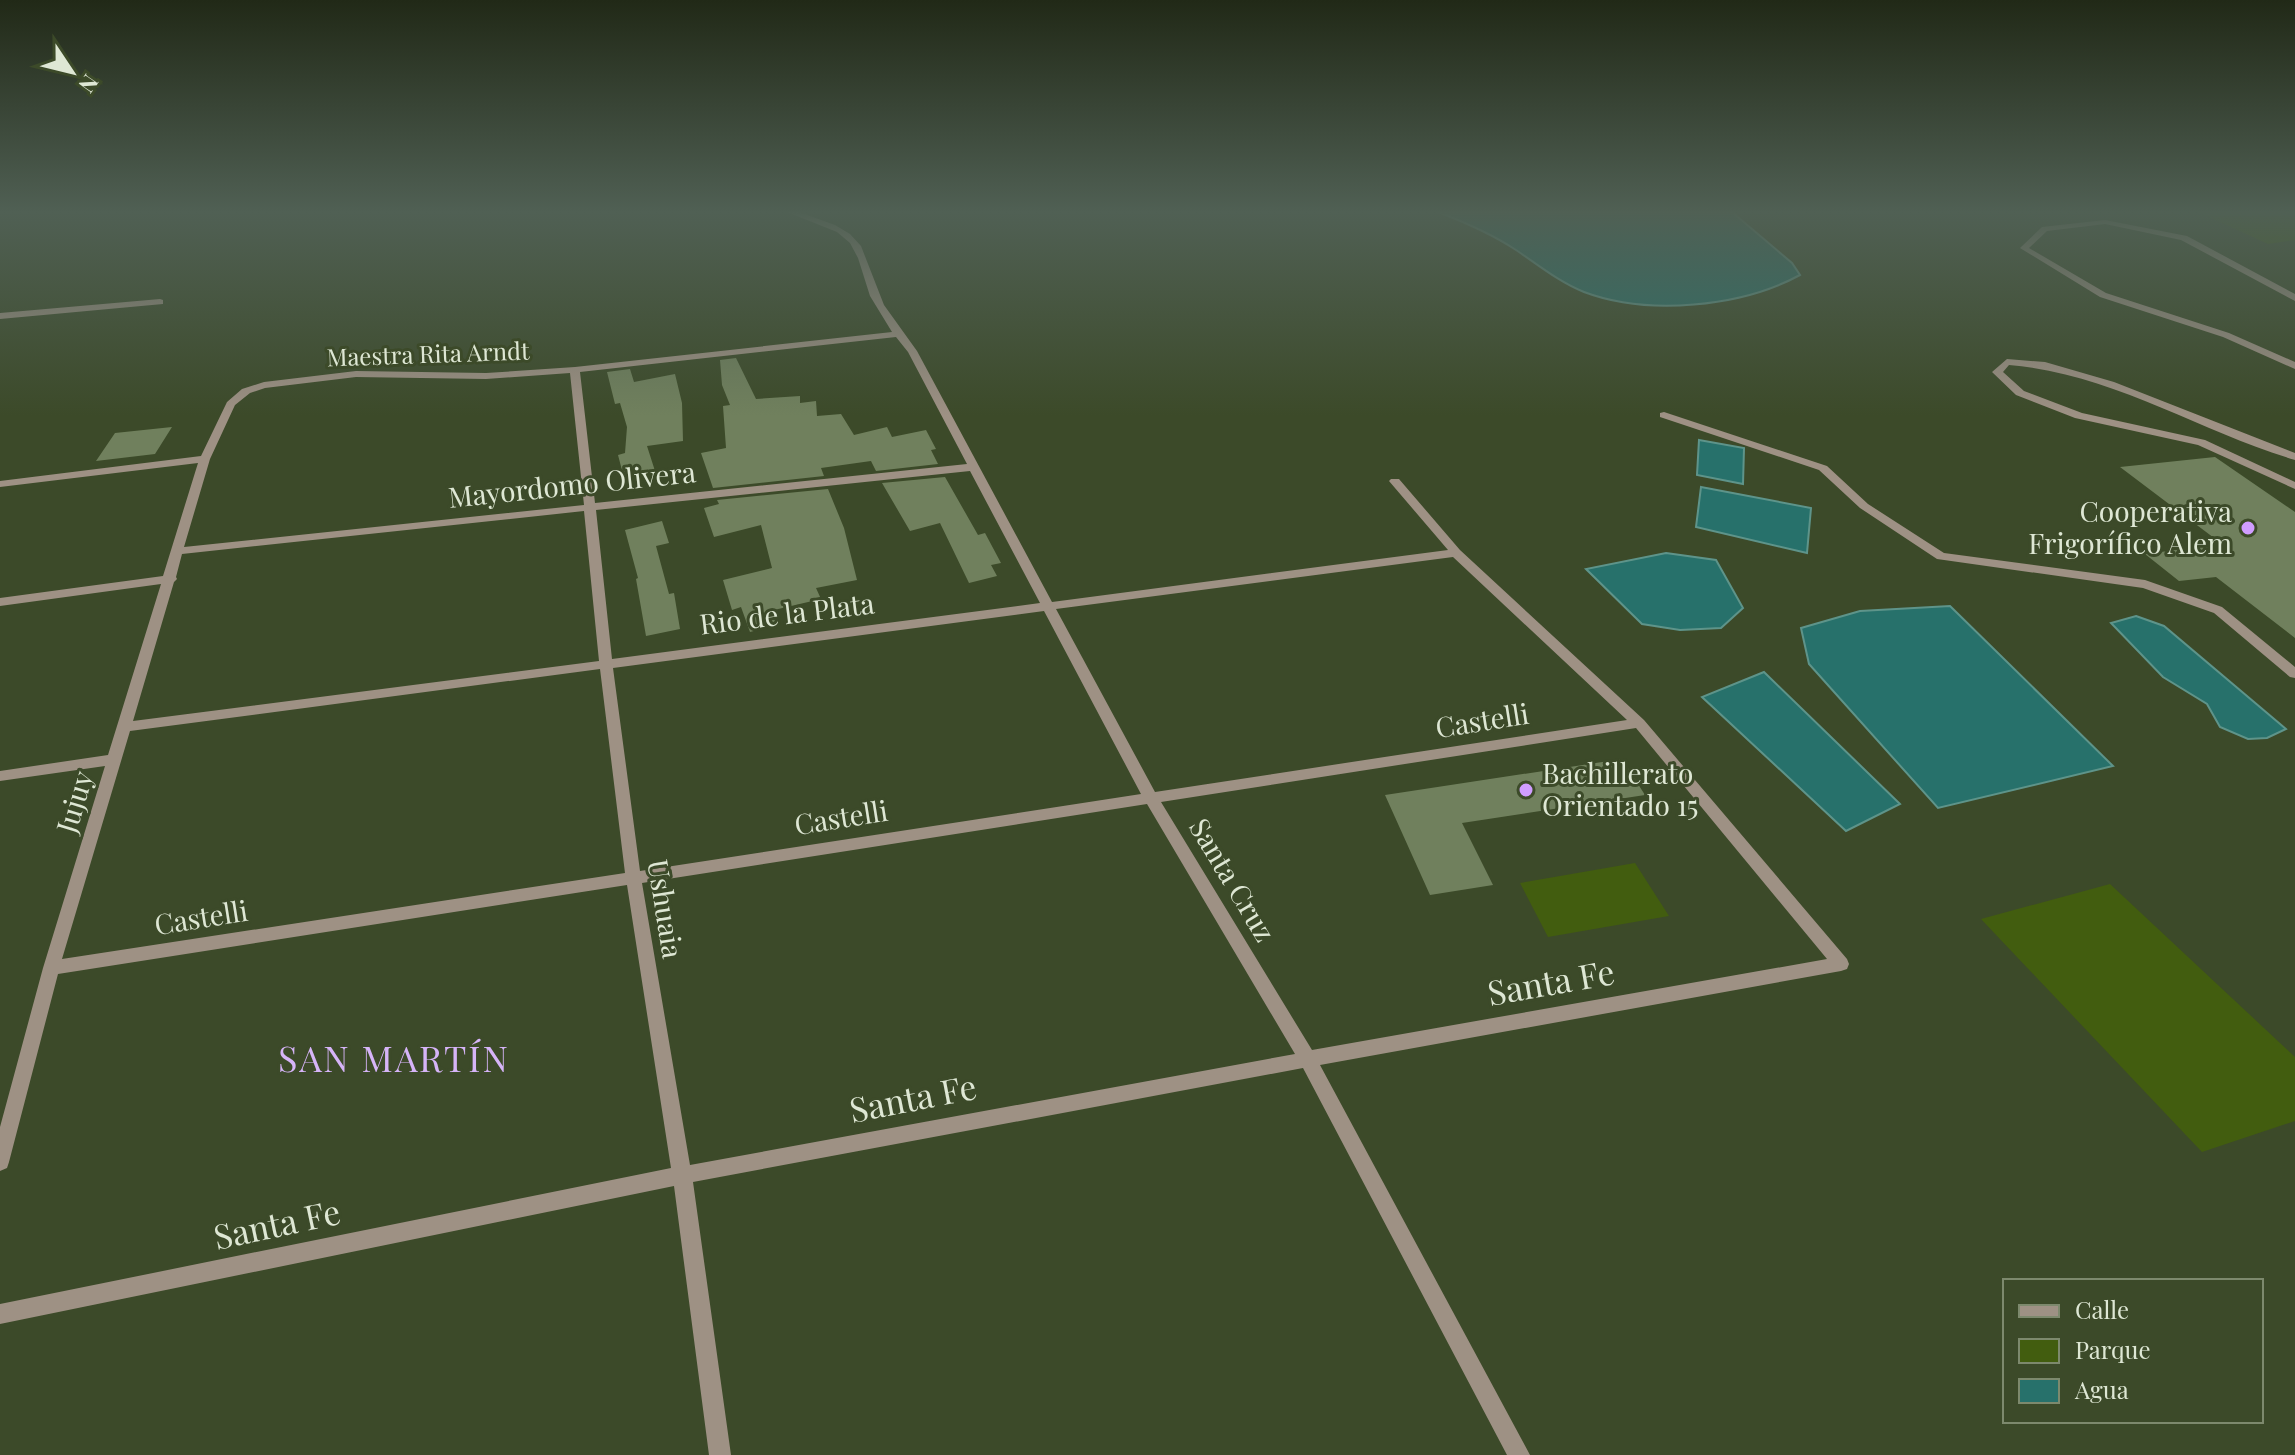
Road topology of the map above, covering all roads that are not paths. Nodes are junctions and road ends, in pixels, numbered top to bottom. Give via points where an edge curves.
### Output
1 (869, 280) edge
2 (2078, 280) edge
3 (2262, 280) edge
4 (2295, 298) edge
5 (160, 302) dead end
6 (0, 316) edge
7 (898, 334) junction
8 (2295, 366) edge
9 (575, 370) junction
10 (1664, 415) dead end
11 (2295, 457) edge
12 (205, 459) junction
13 (972, 467) junction
14 (1395, 481) dead end
15 (0, 484) edge
16 (2295, 486) edge
17 (588, 507) junction
18 (178, 551) junction
19 (1456, 553) junction
20 (171, 579) junction
21 (0, 602) edge
22 (1048, 607) junction
23 (606, 663) junction
24 (2295, 674) edge
25 (1639, 723) junction
26 (125, 727) junction
27 (116, 759) junction
28 (0, 776) edge
29 (1152, 798) junction
30 (633, 876) junction
31 (51, 968) junction
32 (1308, 1059) junction
33 (0, 1162) edge
34 (682, 1175) junction
35 (0, 1314) edge
36 (720, 1455) edge
37 (1519, 1455) edge

1 - 7 street, Santa Cruz
2 - 8 street via 2103,295 2226,335
3 - 4 street
5 - 6 street
7 - 9 street, Maestra Rita Arndt
7 - 13 street, Santa Cruz
9 - 12 street, Maestra Rita Arndt via 486,376 356,374 264,385 231,404
9 - 17 street, Ushuaia
10 - 24 street via 1823,468 1864,506 1941,556 2145,584 2218,610
11 - 16 street via 2110,384 2045,365 2007,362 1997,372 2020,393 2079,416 2201,442
12 - 15 street
12 - 18 street, Jujuy
13 - 17 street, Mayordomo Olivera
13 - 22 street, Santa Cruz
14 - 19 street
17 - 18 street, Mayordomo Olivera
17 - 23 street, Ushuaia
18 - 20 street, Jujuy
19 - 22 street, Rio de la Plata
19 - 25 street
20 - 21 street
20 - 26 street, Jujuy
22 - 23 street, Rio de la Plata
22 - 29 street, Santa Cruz
23 - 26 street, Rio de la Plata
23 - 30 street, Ushuaia
25 - 29 street, Castelli
25 - 32 street, Santa Fe via 1841,964
26 - 27 street, Jujuy
27 - 28 street
27 - 31 street, Jujuy
29 - 30 street, Castelli
29 - 32 street, Santa Cruz
30 - 31 street, Castelli
30 - 34 street, Ushuaia
31 - 33 street, Jujuy
32 - 34 street, Santa Fe
32 - 37 street, Santa Cruz
34 - 35 street, Santa Fe
34 - 36 street, Ushuaia

